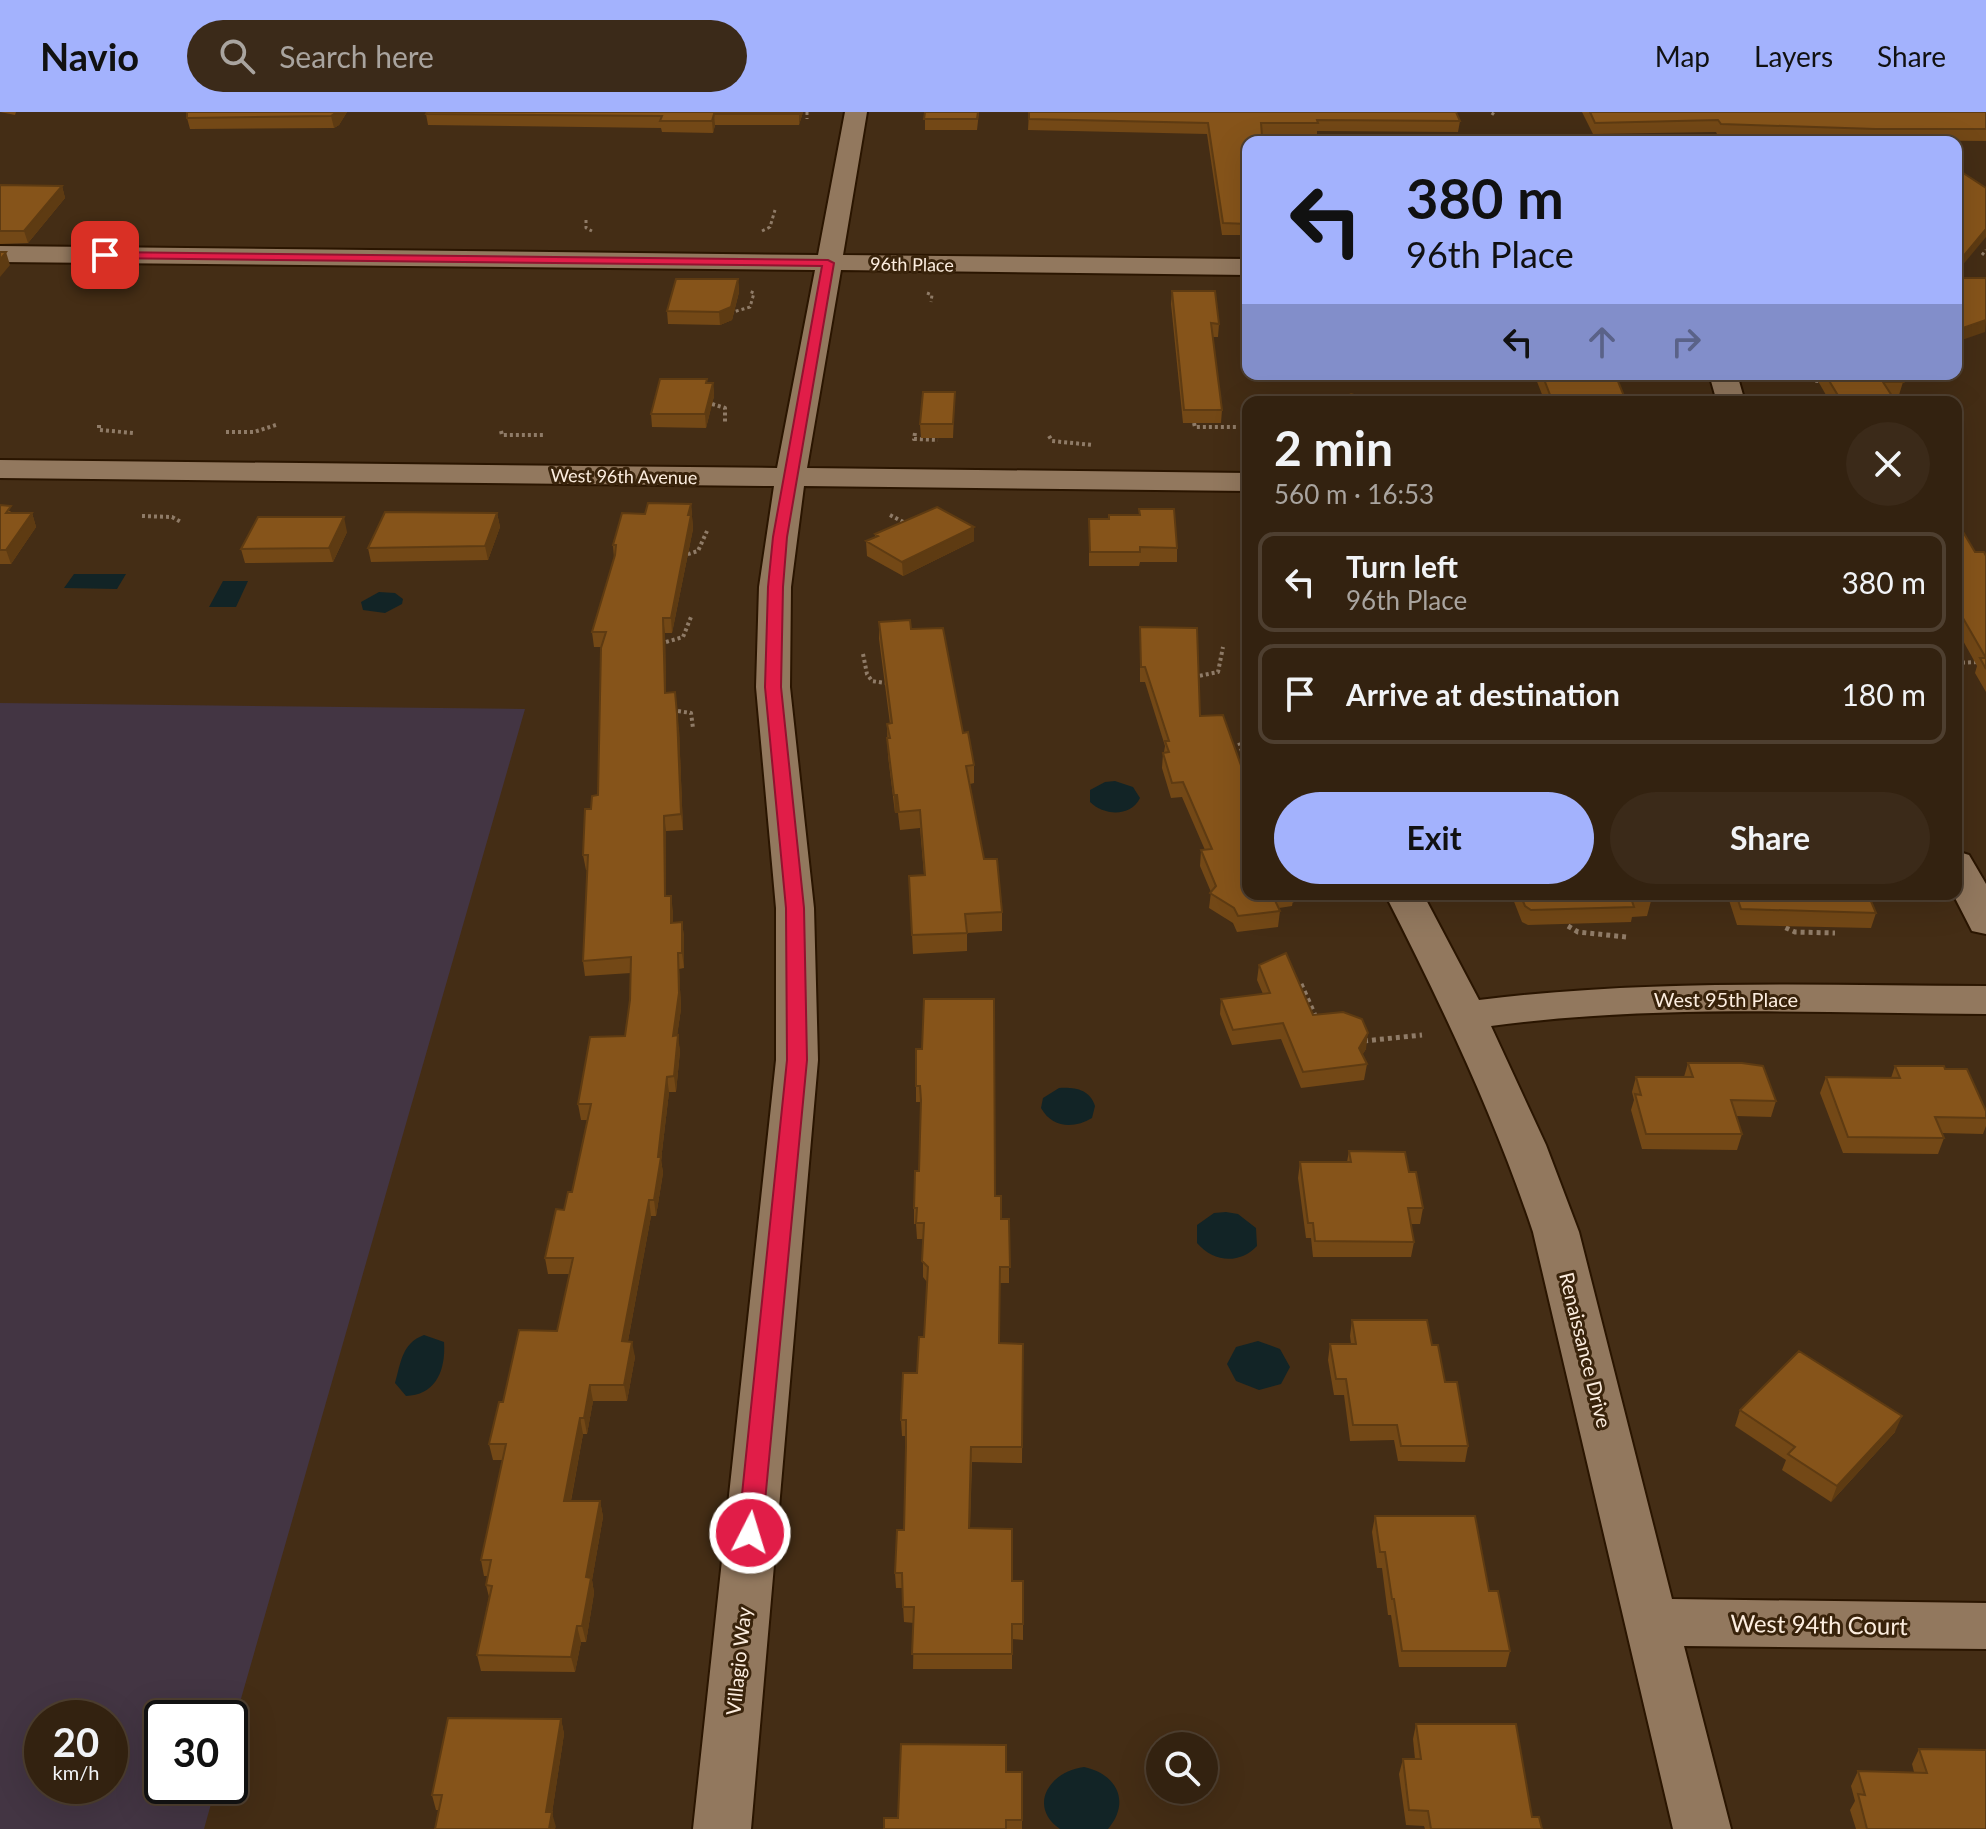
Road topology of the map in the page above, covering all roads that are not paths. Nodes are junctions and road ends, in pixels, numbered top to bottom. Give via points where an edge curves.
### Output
1 (856, 112) edge
2 (0, 254) edge
3 (828, 263) junction
4 (1242, 267) edge
5 (0, 469) edge
6 (791, 478) junction
7 (1242, 482) edge
8 (1962, 875) edge
9 (1407, 900) edge
10 (1986, 922) edge
11 (1986, 1000) edge
12 (1468, 1015) junction
13 (1652, 1622) junction
14 (1986, 1626) edge
15 (722, 1829) edge
16 (1702, 1829) edge

1 - 3 street, Villagio Way
2 - 3 street, 96th Place
3 - 4 street, 96th Place
3 - 6 street, Villagio Way
5 - 6 street, West 96th Avenue
6 - 7 street, West 96th Avenue
6 - 15 street, Villagio Way via 775,587 773,687 795,908 797,1060
8 - 10 street
9 - 12 street, Renaissance Drive
11 - 12 street, West 95th Place via 1657,998
12 - 13 street, Renaissance Drive via 1534,1166 1556,1232
13 - 14 street, West 94th Court
13 - 16 street, Renaissance Drive

